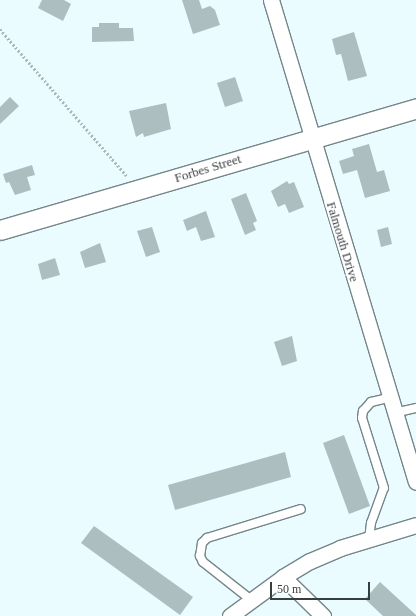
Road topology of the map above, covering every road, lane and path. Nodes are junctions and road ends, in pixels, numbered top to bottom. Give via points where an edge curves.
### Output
1 (271, 0) edge
2 (0, 29) edge
3 (416, 108) edge
4 (311, 138) junction
5 (140, 189) junction
6 (0, 230) edge
7 (389, 398) junction
8 (416, 408) edge
9 (394, 413) junction
10 (416, 482) edge
11 (301, 508) dead end
12 (416, 525) edge
13 (369, 539) junction
14 (283, 576) junction
15 (250, 599) junction
16 (230, 616) edge
17 (323, 616) edge

1 - 4 street, Falmouth Drive
2 - 5 path via 93,139
3 - 4 street, Forbes Street
4 - 5 street, Forbes Street
4 - 7 street, Falmouth Drive
5 - 6 street, Forbes Street
7 - 9 street, Falmouth Drive
7 - 13 lane via 371,402 362,411 384,488 371,523
8 - 9 lane
9 - 10 street, Falmouth Drive
11 - 15 lane via 208,538 202,543 200,556 203,562
12 - 13 street
13 - 14 street via 310,561
14 - 15 street
14 - 17 street
15 - 16 street

